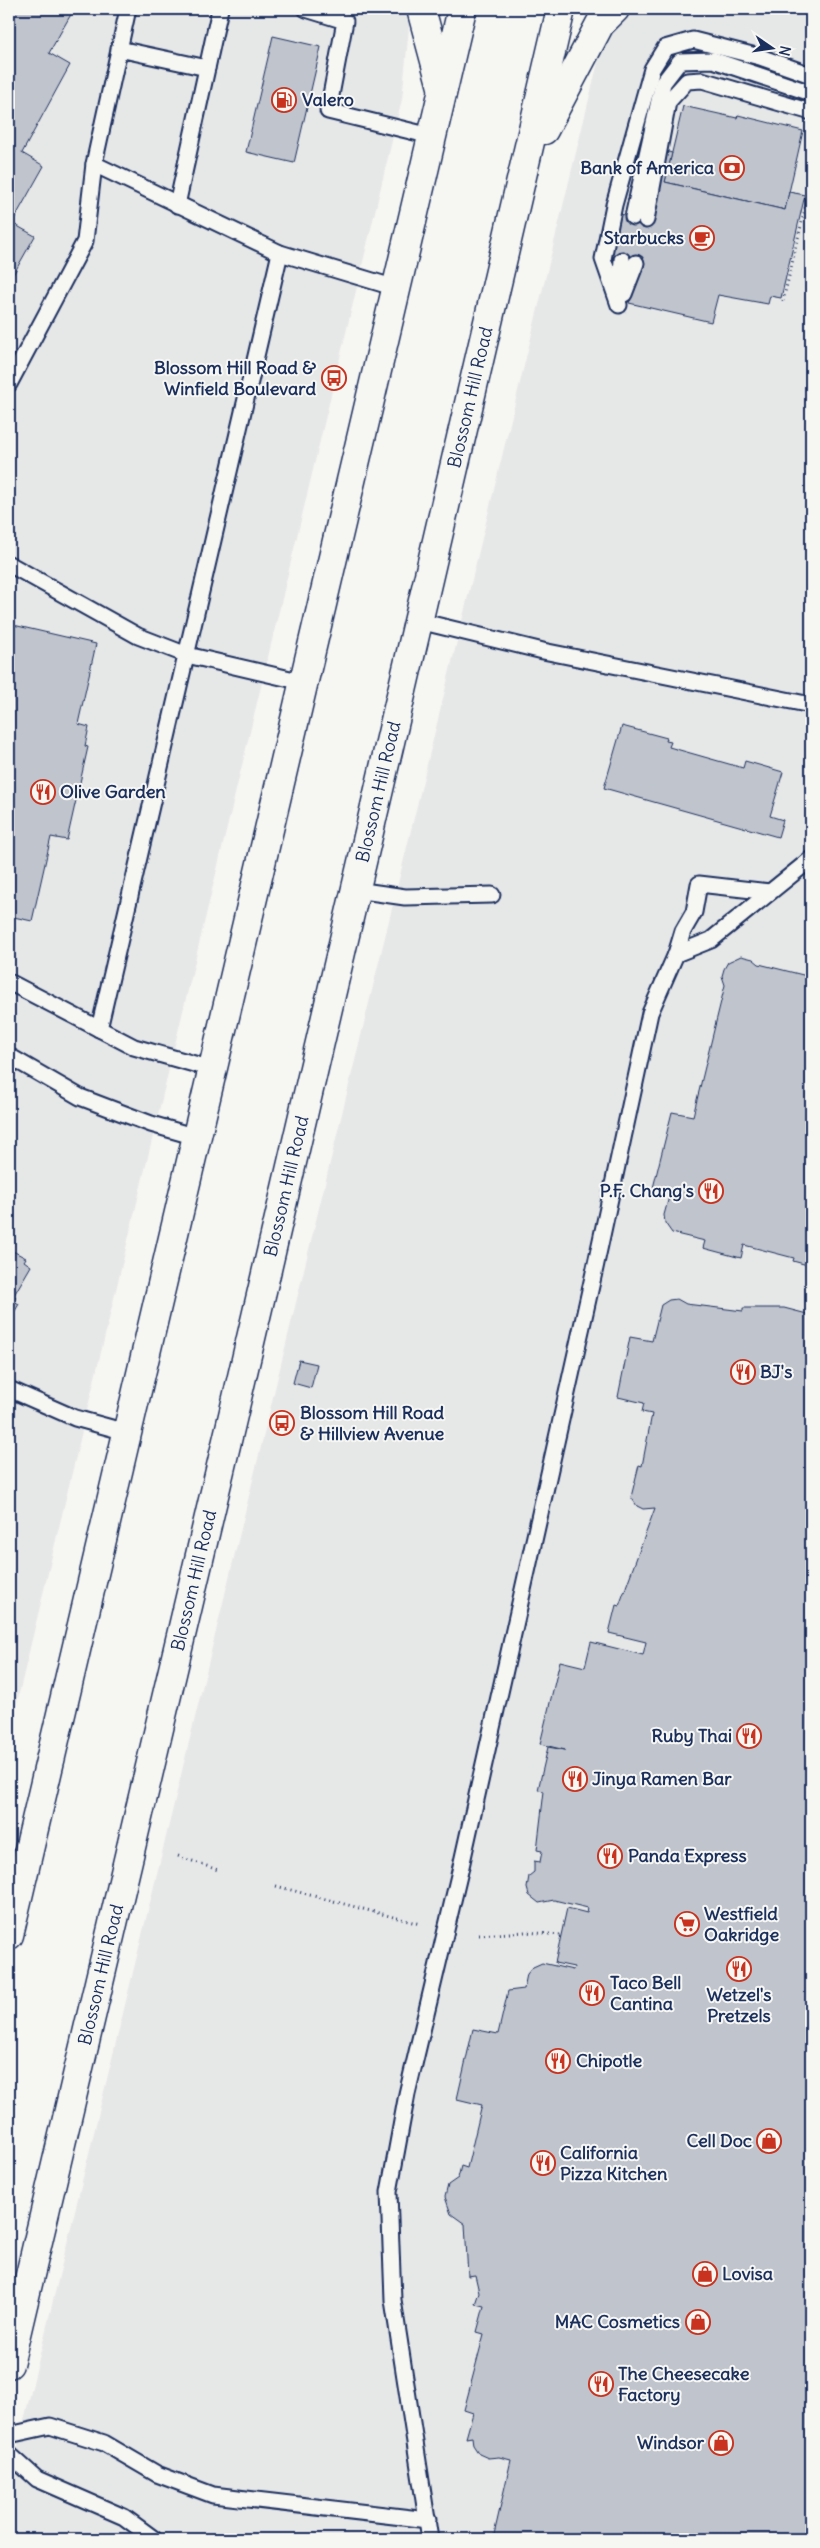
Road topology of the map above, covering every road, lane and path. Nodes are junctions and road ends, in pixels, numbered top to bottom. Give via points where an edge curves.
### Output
1 (128, 9) edge
2 (220, 9) edge
3 (306, 9) edge
4 (421, 9) edge
5 (462, 9) edge
6 (561, 9) edge
7 (615, 9) edge
8 (119, 49) junction
9 (207, 68) junction
10 (811, 75) edge
11 (443, 88) junction
12 (811, 93) edge
13 (811, 112) edge
14 (432, 136) junction
15 (527, 162) junction
16 (94, 164) junction
17 (811, 184) edge
18 (177, 205) junction
19 (280, 253) junction
20 (629, 262) dead end
21 (396, 288) junction
22 (783, 301) dead end
23 (9, 384) edge
24 (9, 564) edge
25 (419, 622) junction
26 (187, 654) junction
27 (303, 682) junction
28 (811, 705) edge
29 (811, 859) edge
30 (356, 890) junction
31 (770, 892) junction
32 (492, 895) dead end
33 (676, 954) junction
34 (9, 982) edge
35 (99, 1029) junction
36 (9, 1056) edge
37 (212, 1069) junction
38 (196, 1136) junction
39 (9, 1389) edge
40 (126, 1432) junction
41 (178, 1856) dead end
42 (218, 1870) dead end
43 (276, 1886) dead end
44 (430, 1926) dead end
45 (9, 1935) edge
46 (560, 1935) dead end
47 (479, 1936) dead end
48 (9, 2364) edge
49 (9, 2434) edge
50 (9, 2454) edge
51 (428, 2520) junction
52 (154, 2539) edge
53 (430, 2539) edge

1 - 8 lane
2 - 9 lane
3 - 14 lane via 345,21 328,110
4 - 11 main road
5 - 11 main road
6 - 15 main road, Blossom Hill Road
7 - 15 main road via 600,24
8 - 9 lane
8 - 16 lane
9 - 18 lane
10 - 20 lane via 760,57 693,40 664,48 652,68 614,205 603,259 619,305
11 - 14 main road
12 - 13 lane via 713,60 680,61 663,83 639,218 668,102 687,82 702,80
14 - 21 main road
15 - 25 main road, Blossom Hill Road
16 - 18 lane
16 - 23 lane via 85,241
17 - 22 path
18 - 19 lane
19 - 21 lane
19 - 26 lane
21 - 27 main road
24 - 26 lane via 138,636
25 - 28 lane via 543,651
25 - 30 main road, Blossom Hill Road
26 - 27 lane
26 - 35 lane
27 - 37 main road
29 - 31 lane
30 - 32 lane via 405,897
30 - 48 main road, Blossom Hill Road
31 - 33 lane via 711,940
31 - 33 lane via 699,884 694,912
33 - 51 lane via 650,1013 460,1871 407,2094 389,2192 393,2300
34 - 35 lane
35 - 37 lane via 134,1047
36 - 38 lane via 80,1097 151,1124
37 - 38 main road
38 - 40 main road
39 - 40 lane via 75,1418
40 - 45 main road
41 - 42 path
43 - 44 path
46 - 47 path via 525,1932
49 - 51 lane via 50,2426 104,2443 157,2474 214,2495
50 - 52 lane via 37,2479 124,2517
51 - 53 lane

